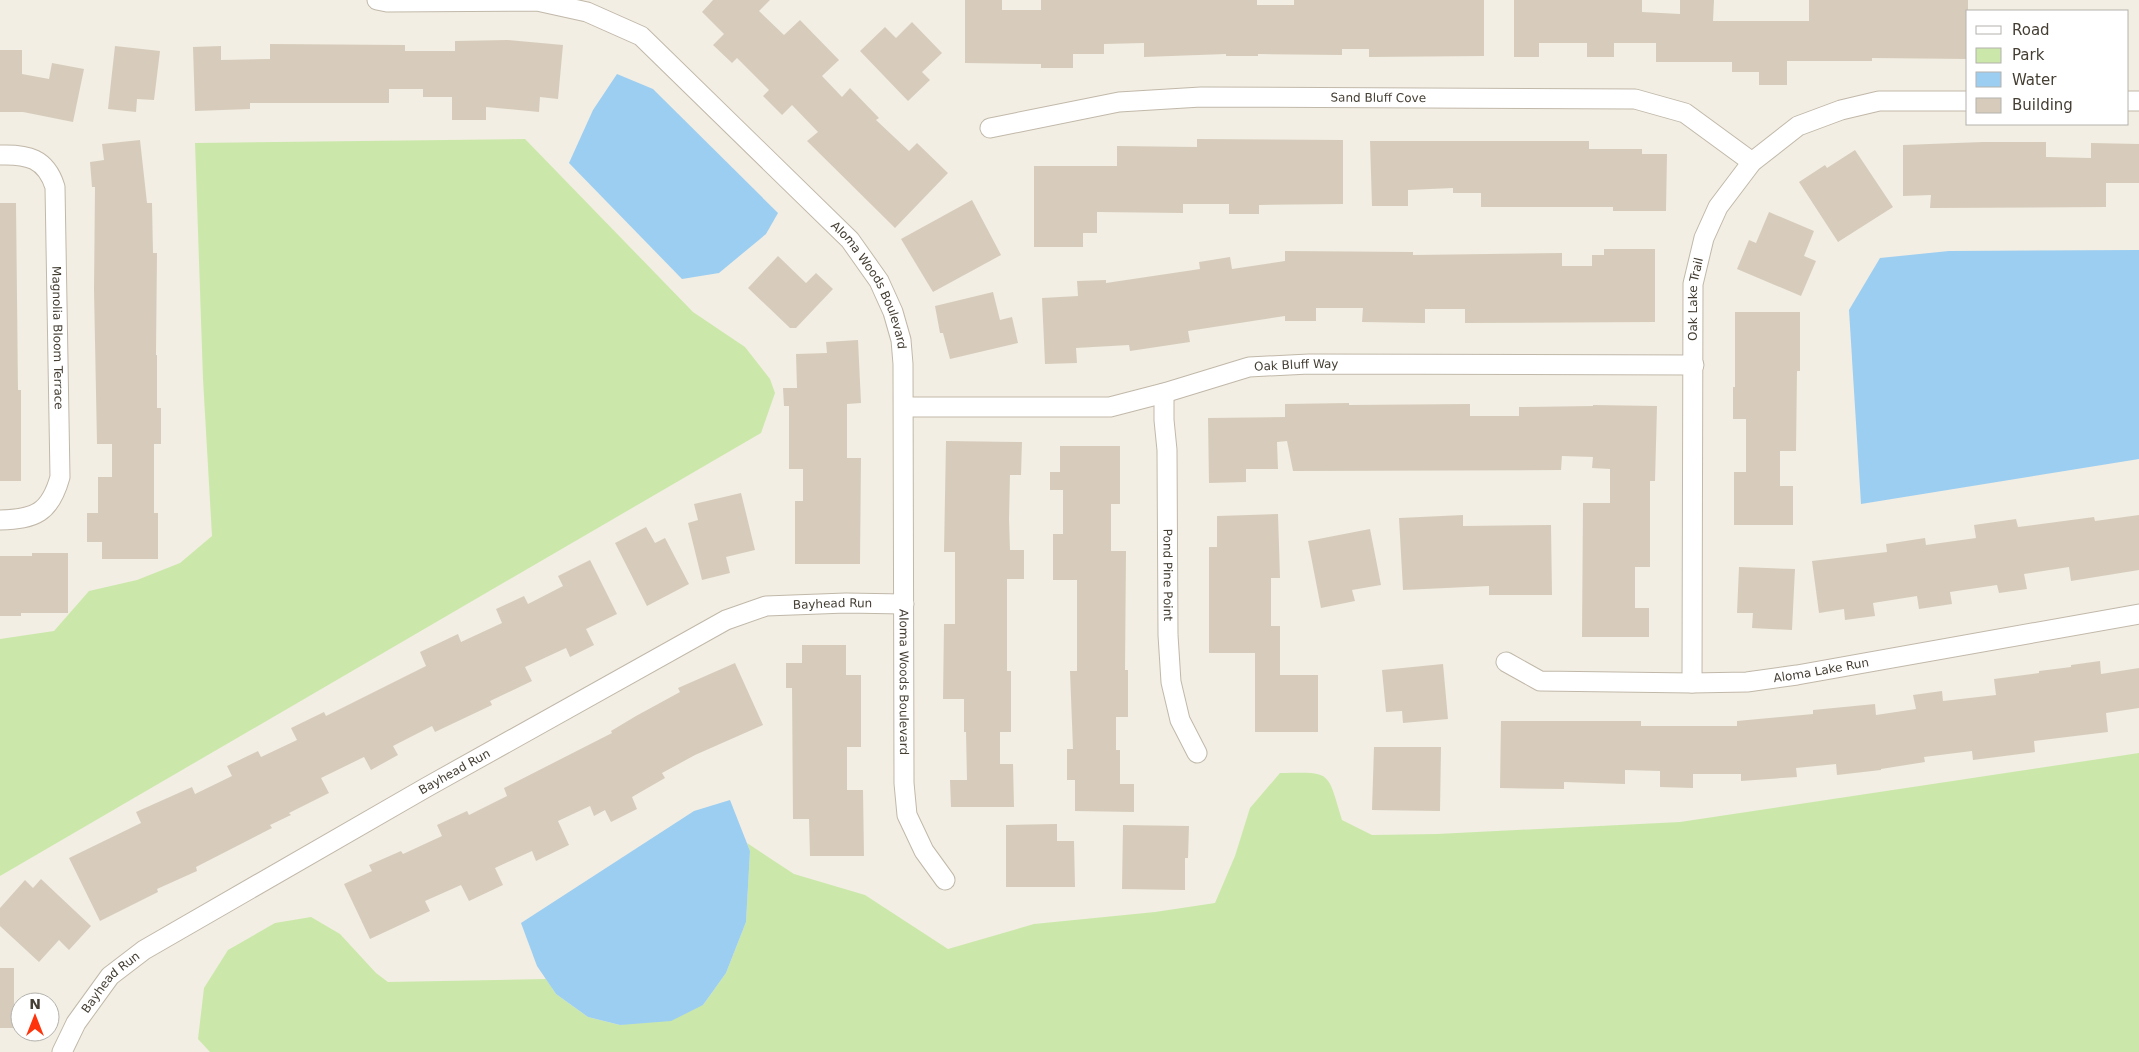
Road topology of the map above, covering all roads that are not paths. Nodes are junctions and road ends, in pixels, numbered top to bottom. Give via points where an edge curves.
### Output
1 (377, 0) edge
2 (1966, 101) edge
3 (990, 128) dead end
4 (0, 155) edge
5 (1752, 162) junction
6 (1694, 365) junction
7 (1164, 393) junction
8 (904, 407) junction
9 (0, 520) edge
10 (904, 604) junction
11 (2139, 614) edge
12 (1506, 662) dead end
13 (1692, 683) junction
14 (1197, 753) dead end
15 (945, 880) dead end
16 (62, 1052) edge

1 - 8 street, Aloma Woods Boulevard via 537,1 587,12 641,36 850,240 879,281 894,312 901,340
2 - 5 street, Oak Lake Trail via 1879,101 1841,110 1798,126
3 - 5 street, Sand Bluff Cove via 1118,102 1201,97 1635,99 1685,113
4 - 9 street, Magnolia Bloom Terrace via 18,154 34,158 52,176 55,187 60,477 48,506 36,515
5 - 6 street, Oak Lake Trail via 1718,207 1704,238 1693,284
6 - 7 street, Oak Bluff Way via 1308,364 1249,367
6 - 13 street, Oak Lake Trail
7 - 8 street, Oak Bluff Way via 1110,407
7 - 14 street, Pond Pine Point via 1171,682 1180,720
8 - 10 street, Aloma Woods Boulevard
10 - 15 street, Aloma Woods Boulevard via 904,783 907,814 924,850
10 - 16 street, Bayhead Run via 766,606 726,620 144,950 110,976 76,1023
11 - 13 street, Aloma Lake Run via 1797,675 1747,682
12 - 13 street, Aloma Lake Run via 1540,681

